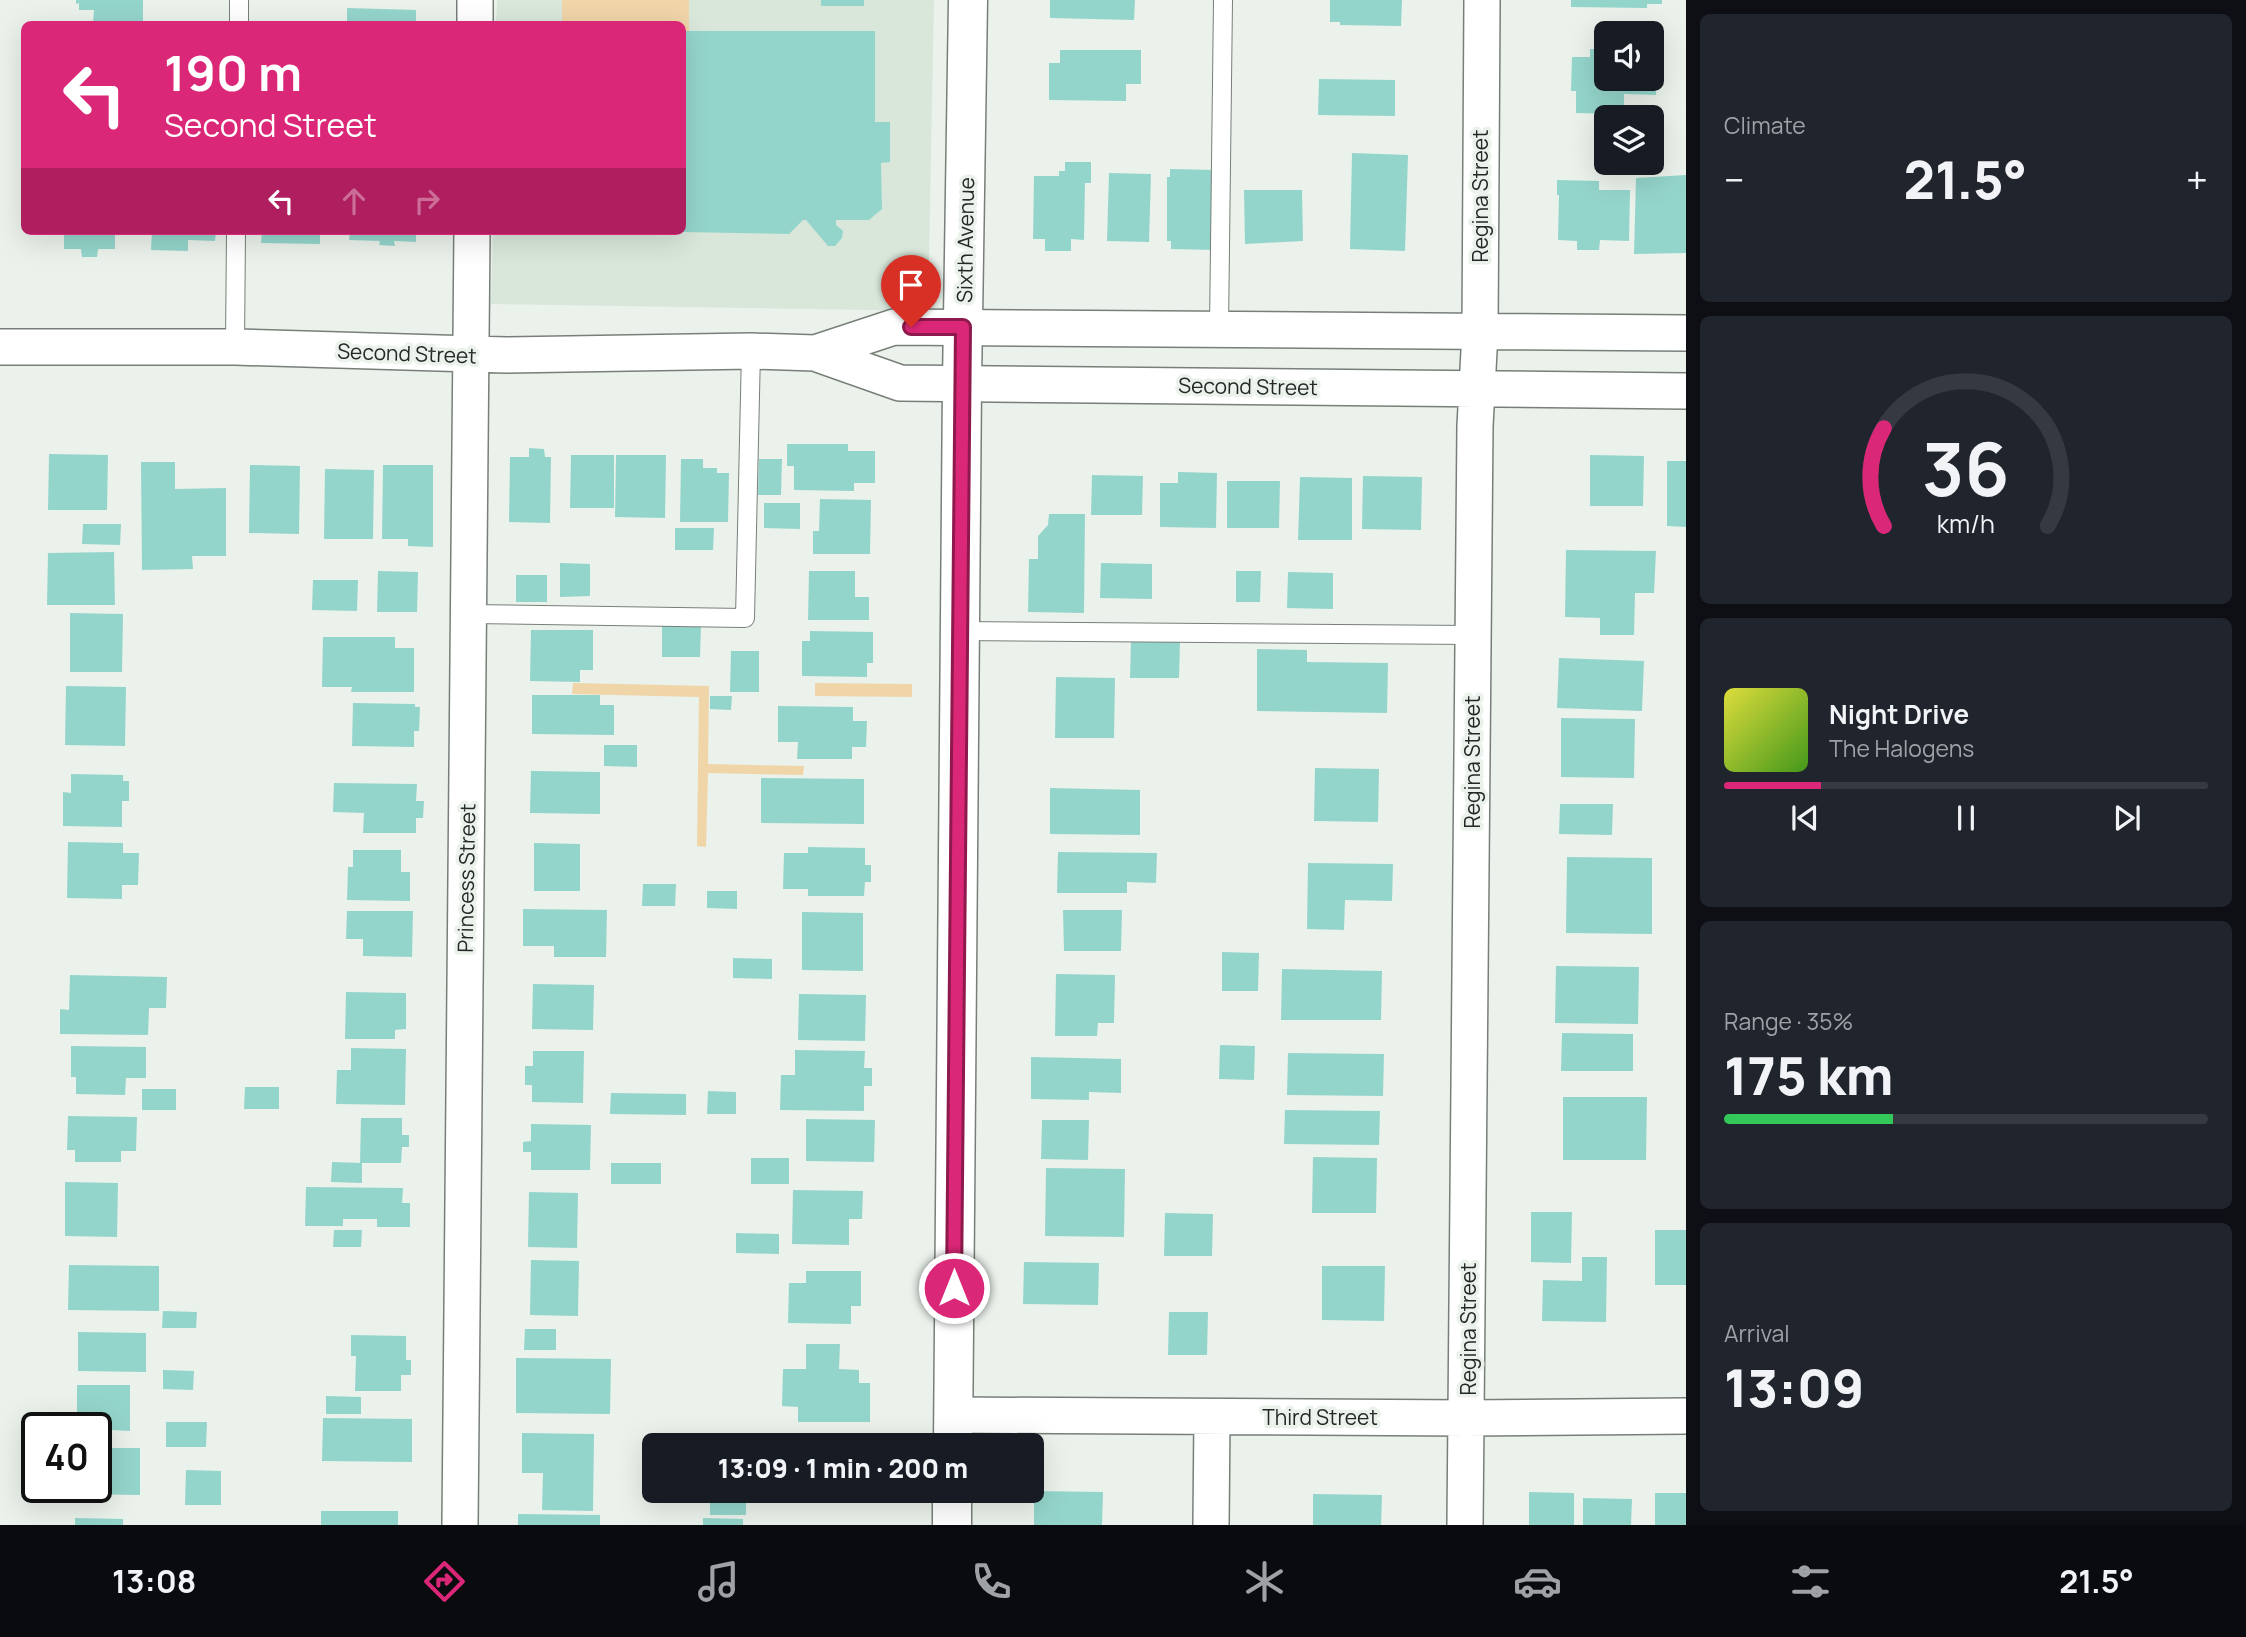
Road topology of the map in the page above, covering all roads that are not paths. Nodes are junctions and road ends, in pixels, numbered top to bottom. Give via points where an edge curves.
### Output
1 (239, 0) edge
2 (475, 0) edge
3 (968, 0) edge
4 (1223, 0) edge
5 (1482, 0) edge
6 (239, 21) edge
7 (475, 21) edge
8 (236, 235) edge
9 (472, 235) edge
10 (963, 327) junction
11 (1219, 329) junction
12 (1480, 332) junction
13 (1686, 333) edge
14 (0, 347) edge
15 (234, 347) junction
16 (751, 351) junction
17 (814, 353) junction
18 (471, 355) junction
19 (962, 383) junction
20 (1478, 388) junction
21 (1686, 391) edge
22 (469, 614) junction
23 (960, 631) junction
24 (1473, 635) junction
25 (1686, 1416) edge
26 (1212, 1417) junction
27 (1467, 1418) junction
28 (953, 1430) edge
29 (952, 1503) edge
30 (460, 1525) edge
31 (952, 1525) edge
32 (1211, 1525) edge
33 (1465, 1525) edge

1 - 6 lane
2 - 7 street
3 - 10 street, Sixth Avenue
4 - 11 lane
5 - 12 street, Regina Street
8 - 15 lane
9 - 18 street, Princess Street
10 - 11 street, Second Street
10 - 17 street, Second Street via 894,327
10 - 19 street, Sixth Avenue
11 - 12 street, Second Street
12 - 13 street, Second Street
12 - 20 street, Regina Street
14 - 15 street, Second Street
15 - 18 street, Second Street
16 - 17 street, Second Street
16 - 18 street, Second Street
16 - 22 lane via 745,618
17 - 19 street, Second Street via 900,383
18 - 22 street, Princess Street
19 - 20 street, Second Street
19 - 23 street, Sixth Avenue
20 - 21 street, Second Street
20 - 24 street, Regina Street
22 - 30 street, Princess Street
23 - 24 lane
23 - 28 street, Sixth Avenue
24 - 27 street, Regina Street
25 - 27 street, Third Street
26 - 27 street, Third Street
26 - 28 street, Third Street
26 - 32 street
27 - 33 street, Regina Street
29 - 31 street

